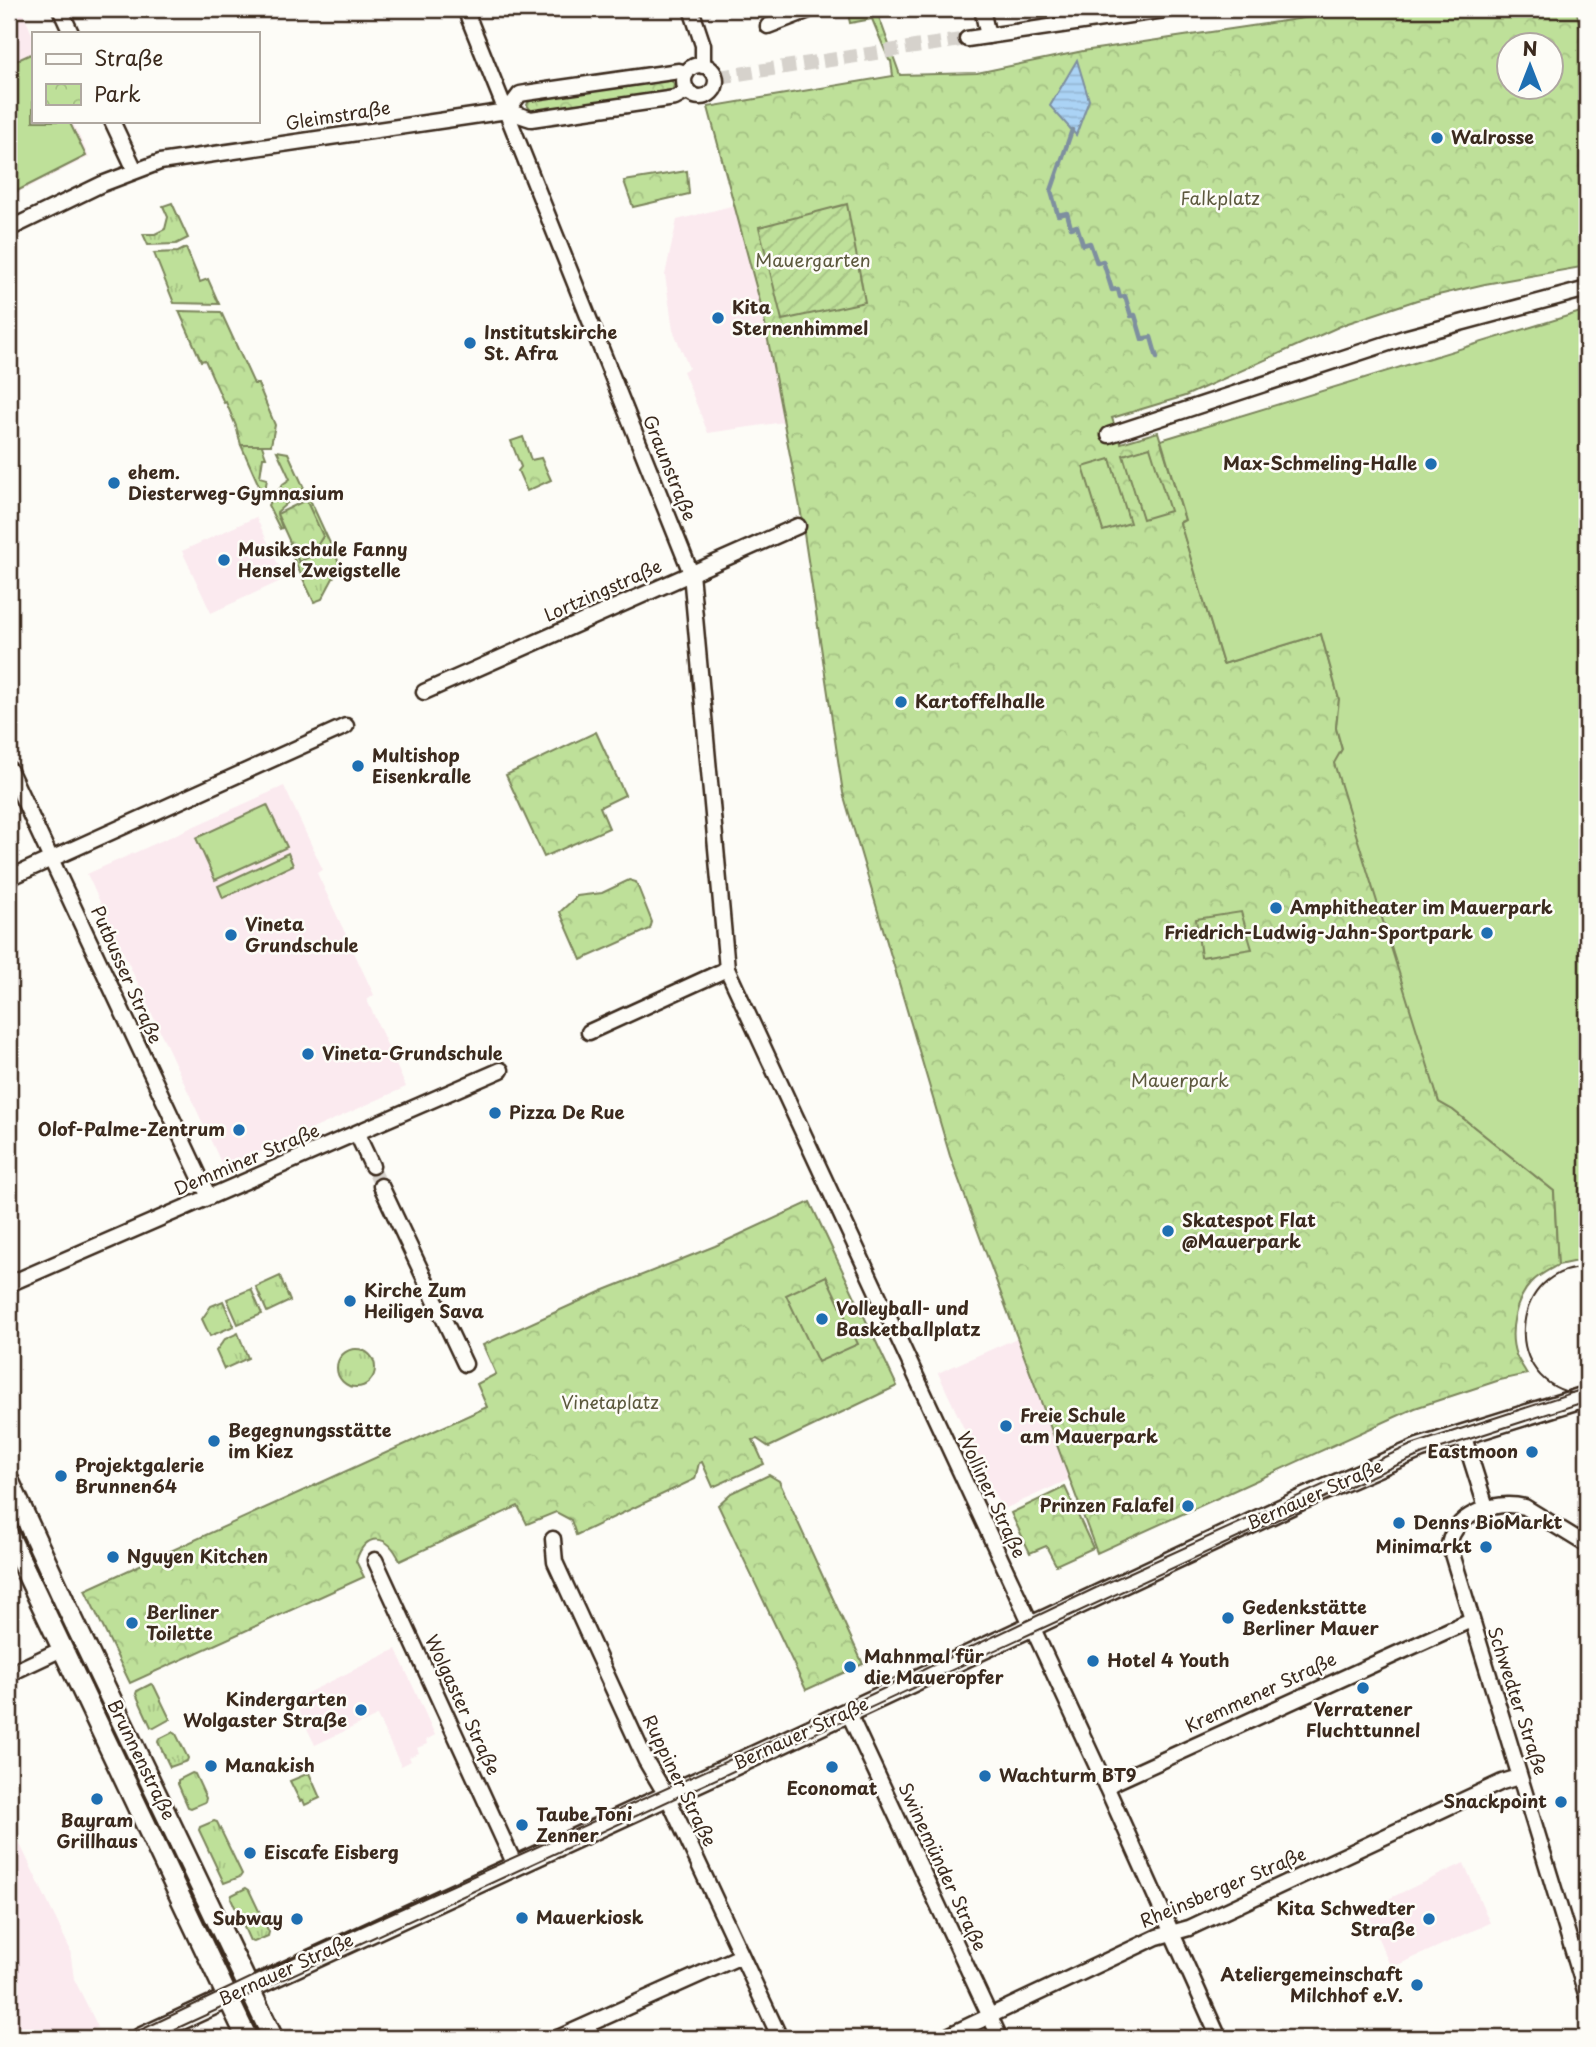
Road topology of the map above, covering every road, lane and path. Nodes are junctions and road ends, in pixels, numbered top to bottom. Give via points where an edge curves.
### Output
1 (60, 9) edge
2 (465, 9) edge
3 (691, 9) edge
4 (812, 9) edge
5 (982, 9) edge
6 (1171, 9) edge
7 (768, 26) dead end
8 (71, 32) edge
9 (988, 36) junction
10 (967, 39) tunnel mouth
11 (703, 66) junction
12 (686, 74) junction
13 (688, 91) junction
14 (507, 111) junction
15 (112, 122) edge
16 (135, 170) junction
17 (9, 229) edge
18 (1587, 289) edge
19 (1109, 435) dead end
20 (798, 526) dead end
21 (691, 573) junction
22 (424, 692) dead end
23 (346, 726) dead end
24 (9, 769) edge
25 (52, 859) junction
26 (9, 878) edge
27 (727, 969) junction
28 (590, 1032) dead end
29 (500, 1070) dead end
30 (357, 1134) junction
31 (372, 1166) tunnel mouth
32 (381, 1186) tunnel mouth
33 (209, 1197) junction
34 (9, 1284) edge
35 (465, 1364) dead end
36 (1587, 1395) edge
37 (1463, 1434) junction
38 (9, 1481) edge
39 (1486, 1507) junction
40 (9, 1536) edge
41 (554, 1539) dead end
42 (1587, 1545) edge
43 (375, 1560) dead end
44 (1471, 1620) junction
45 (1030, 1626) junction
46 (62, 1649) junction
47 (9, 1674) edge
48 (848, 1712) junction
49 (1519, 1777) junction
50 (1105, 1786) junction
51 (666, 1796) junction
52 (514, 1865) junction
53 (1171, 1933) junction
54 (741, 1956) junction
55 (248, 1987) junction
56 (228, 1997) junction
57 (1587, 1997) edge
58 (989, 2016) junction
59 (141, 2038) edge
60 (247, 2038) edge
61 (274, 2038) edge
62 (558, 2038) edge
63 (780, 2038) edge
64 (943, 2038) edge
65 (1000, 2038) edge
66 (1219, 2038) edge

1 - 8 street
2 - 14 street, Graunstraße
3 - 11 street via 704,45
4 - 7 street
5 - 9 street
6 - 9 street
9 - 10 street
11 - 12 street, Gleimstraße
11 - 13 street, Gleimstraße via 718,77 715,88 707,96 697,97
12 - 13 street
12 - 14 street, Gleimstraße via 678,71 520,94
13 - 14 street, Gleimstraße via 675,97 531,119
14 - 16 street, Gleimstraße via 178,158
14 - 21 street, Graunstraße
15 - 16 street
16 - 17 street, Gleimstraße
18 - 19 street via 1404,338
20 - 21 street, Lortzingstraße
21 - 22 street, Lortzingstraße
21 - 27 street, Graunstraße
23 - 25 street
24 - 25 street, Putbusser Straße
25 - 26 street
25 - 33 street, Putbusser Straße
27 - 28 street
27 - 45 street, Wolliner Straße
29 - 30 street, Demminer Straße
30 - 31 street
30 - 33 street, Demminer Straße
32 - 35 street
33 - 34 street, Demminer Straße
36 - 37 main road, Bernauer Straße
37 - 39 street
37 - 45 main road, Bernauer Straße via 1303,1499
38 - 55 main road, Brunnenstraße
39 - 42 street via 1525,1507
39 - 44 street, Schwedter Straße via 1459,1524 1449,1544
40 - 46 main road, Brunnenstraße
41 - 51 street, Ruppiner Straße via 555,1562
43 - 52 street, Wolgaster Straße
44 - 49 street, Schwedter Straße
44 - 50 street, Kremmener Straße
45 - 48 main road, Bernauer Straße
45 - 50 street, Wolliner Straße
46 - 47 street
46 - 56 main road, Brunnenstraße
48 - 51 main road, Bernauer Straße
48 - 58 street, Swinemünder Straße
49 - 53 street, Rheinsberger Straße
49 - 57 street, Schwedter Straße
50 - 53 street, Wolliner Straße
51 - 52 main road, Bernauer Straße
51 - 54 street, Ruppiner Straße
52 - 55 main road, Bernauer Straße
53 - 58 street, Rheinsberger Straße
53 - 66 street, Wolliner Straße
54 - 62 street
54 - 63 street, Ruppiner Straße
55 - 56 main road, Bernauer Straße
55 - 61 main road, Brunnenstraße
56 - 59 main road, Bernauer Straße
56 - 60 main road, Brunnenstraße
58 - 64 street, Rheinsberger Straße
58 - 65 street, Swinemünder Straße

